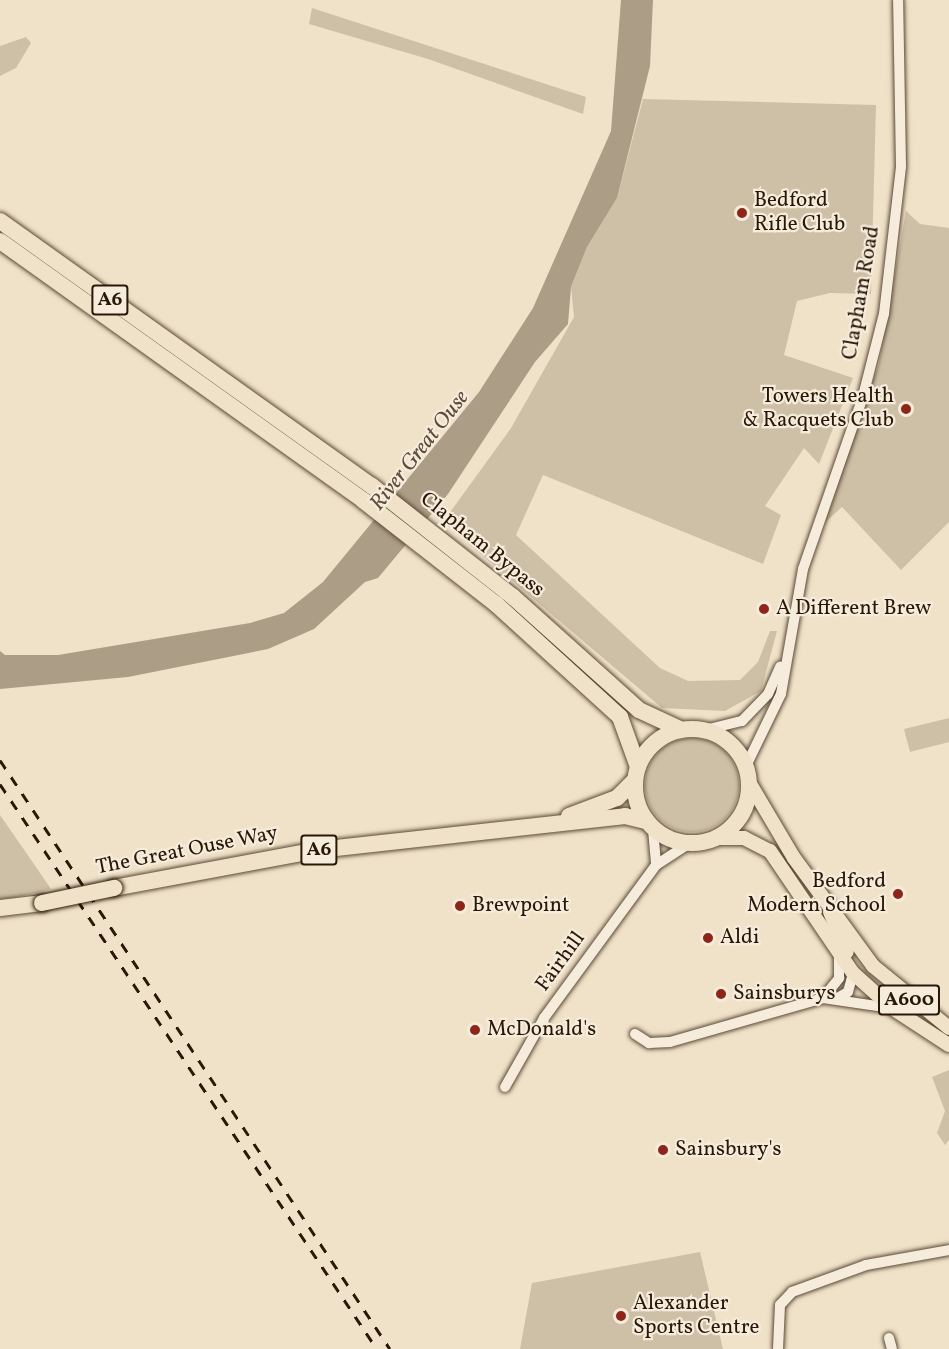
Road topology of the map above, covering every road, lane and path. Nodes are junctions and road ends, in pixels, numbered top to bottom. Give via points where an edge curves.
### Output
1 (898, 0) edge
2 (0, 221) edge
3 (0, 241) edge
4 (786, 653) junction
5 (680, 729) junction
6 (705, 730) junction
7 (636, 774) junction
8 (748, 774) junction
9 (649, 825) junction
10 (526, 829) junction
11 (717, 838) junction
12 (688, 844) junction
13 (656, 865) junction
14 (0, 908) edge
15 (829, 909) junction
16 (839, 954) junction
17 (853, 973) junction
18 (839, 997) junction
19 (823, 998) junction
20 (892, 1008) junction
21 (949, 1028) edge
22 (634, 1034) dead end
23 (949, 1045) edge
24 (505, 1087) dead end
25 (949, 1250) edge
26 (778, 1349) edge

1 - 4 street, Clapham Road via 901,166 886,303 862,400 806,557
2 - 5 highway, Clapham Bypass / A6 via 221,376 512,596 639,710
3 - 7 highway, Clapham Bypass / A6 via 496,604 620,717
4 - 6 street, Clapham Road via 758,706 729,727
4 - 8 street, Clapham Road via 781,694
5 - 6 highway
5 - 7 highway via 658,741
6 - 8 highway via 734,747
7 - 9 highway
7 - 10 highway, The Great Ouse Way / A6 via 603,804
8 - 11 highway via 741,815
8 - 15 main road, A600
9 - 10 highway, The Great Ouse Way / A6 via 625,816
9 - 12 highway
9 - 13 street
10 - 14 highway, The Great Ouse Way / A6, bridge via 265,857 42,903
11 - 12 highway
11 - 16 main road, A600 via 744,838 770,851
12 - 13 street, Fairhill
13 - 24 street, Fairhill via 544,1018
15 - 17 main road
15 - 21 main road, A600 via 888,983
16 - 17 main road, A600
16 - 19 street via 839,978
17 - 18 street via 848,992
17 - 20 main road, A600
18 - 19 street
18 - 20 street
19 - 22 street via 670,1042 649,1043
20 - 23 main road, A600
25 - 26 street via 866,1265 792,1292 780,1305

